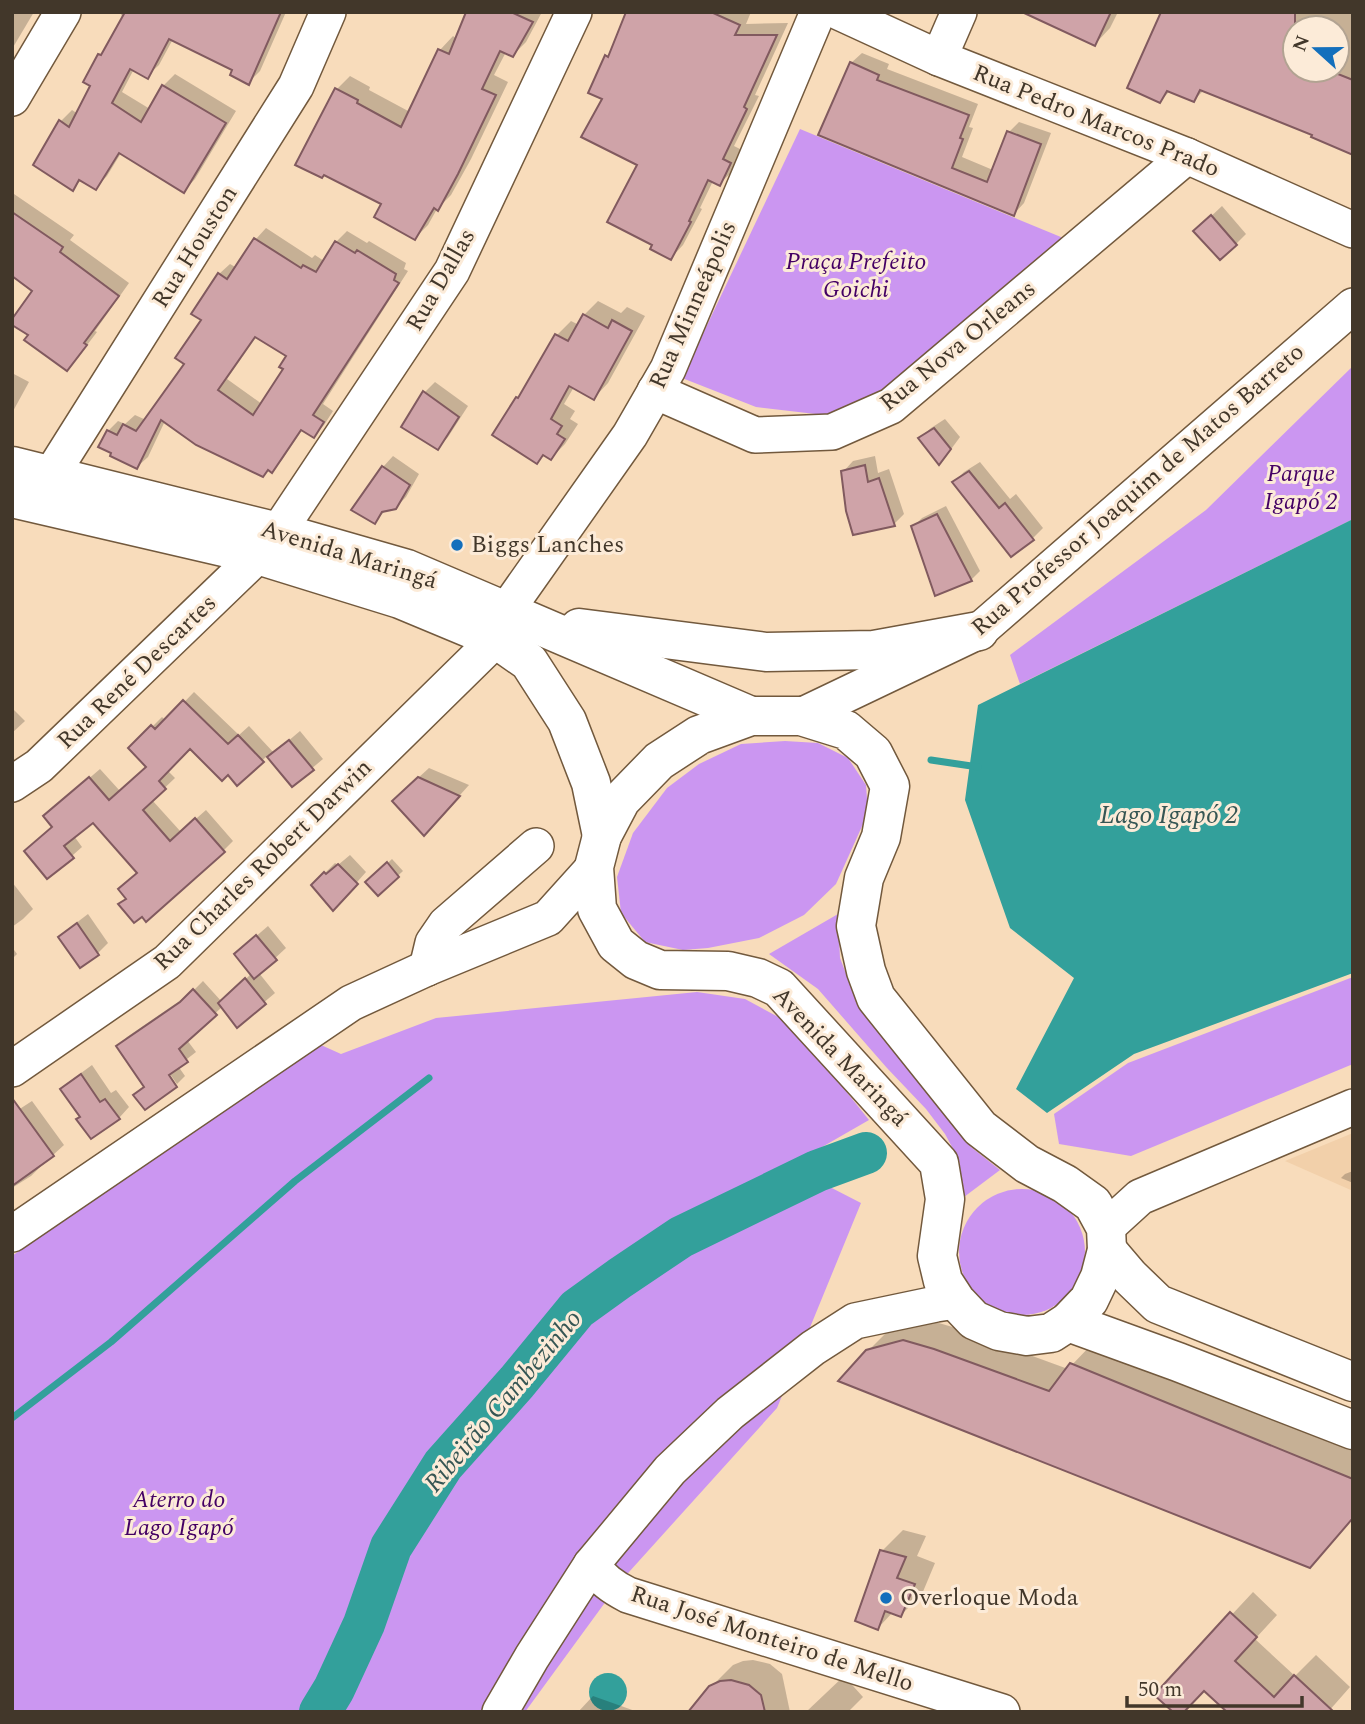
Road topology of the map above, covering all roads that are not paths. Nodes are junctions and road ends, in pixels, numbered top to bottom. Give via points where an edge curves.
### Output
1 (62, 12) edge
2 (328, 12) edge
3 (575, 12) edge
4 (818, 12) edge
5 (838, 12) edge
6 (959, 12) edge
7 (939, 58) junction
8 (12, 98) edge
9 (1187, 156) junction
10 (1353, 230) edge
11 (1353, 306) edge
12 (655, 391) junction
13 (12, 466) edge
14 (51, 475) junction
15 (12, 498) edge
16 (268, 544) junction
17 (512, 624) junction
18 (979, 631) junction
19 (751, 716) junction
20 (801, 716) junction
21 (12, 784) edge
22 (536, 846) dead end
23 (598, 851) junction
24 (427, 968) junction
25 (12, 1069) edge
26 (1353, 1107) edge
27 (12, 1234) edge
28 (1106, 1239) junction
29 (956, 1301) junction
30 (1068, 1322) junction
31 (1353, 1382) edge
32 (1353, 1430) edge
33 (591, 1565) junction
34 (995, 1711) edge
35 (500, 1712) edge

1 - 8 street
2 - 14 street, Rua Houston via 296,86
3 - 16 street, Rua Dallas via 452,271
4 - 12 street, Rua Minneápolis
5 - 7 street, Rua Pedro Marcos Prado
6 - 7 street
7 - 9 street, Rua Pedro Marcos Prado
9 - 10 street, Rua Pedro Marcos Prado
9 - 12 street, Rua Nova Orleans via 879,412 832,432 755,435
11 - 18 street, Rua Professor Joaquim de Matos Barreto
12 - 17 street, Rua Minneápolis
13 - 14 main road, Avenida Maringá
14 - 16 main road, Avenida Maringá
15 - 16 main road, Avenida Maringá
16 - 17 main road, Avenida Maringá via 407,569
16 - 21 street, Rua René Descartes via 38,766
17 - 18 main road via 766,652 874,650
17 - 19 main road, Avenida Maringá
17 - 23 main road, Avenida Maringá via 529,662 566,721 591,783
17 - 25 street, Rua Charles Robert Darwin via 167,962
18 - 20 street, Rua Professor Joaquim de Matos Barreto
19 - 20 main road, Avenida Maringá
19 - 23 main road, Avenida Maringá via 699,735 659,761 621,800
20 - 28 main road, Avenida Maringá via 846,730 873,753 890,786 881,837 863,878 856,926 876,998 980,1128 1027,1164 1093,1204
22 - 24 street via 446,924 433,943
23 - 24 street via 548,918
23 - 29 main road, Avenida Maringá via 597,909 616,944 636,960 660,970 728,971 779,988 939,1163 945,1199 937,1255 943,1281
24 - 27 street via 351,1003
26 - 28 street via 1140,1197
28 - 30 main road via 1100,1277 1088,1300
28 - 31 main road, Avenida Maringá via 1130,1277 1158,1304
29 - 30 main road via 974,1320 999,1331 1027,1336 1051,1333
29 - 33 street via 855,1321 813,1348 730,1413 670,1470
30 - 32 main road
33 - 34 street, Rua José Monteiro de Mello via 628,1595
33 - 35 street

